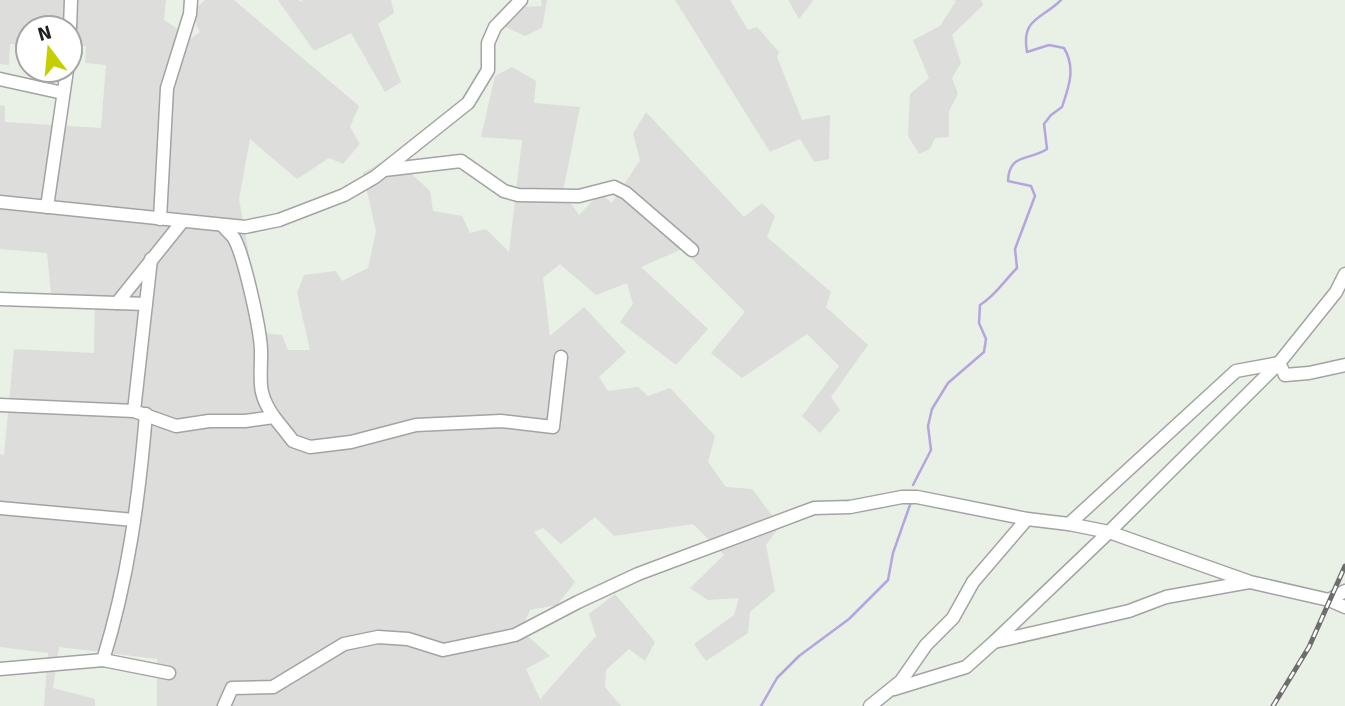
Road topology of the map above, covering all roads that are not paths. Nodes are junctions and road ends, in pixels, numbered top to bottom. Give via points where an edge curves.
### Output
1 (191, 0) edge
2 (521, 0) edge
3 (0, 79) edge
4 (65, 84) edge
5 (63, 93) junction
6 (384, 170) junction
7 (0, 202) edge
8 (47, 207) junction
9 (160, 219) junction
10 (182, 222) junction
11 (223, 226) junction
12 (692, 250) dead end
13 (151, 259) junction
14 (1345, 274) edge
15 (0, 299) edge
16 (117, 303) junction
17 (146, 304) junction
18 (561, 357) dead end
19 (1279, 363) junction
20 (1345, 365) edge
21 (0, 405) edge
22 (140, 413) junction
23 (274, 417) junction
24 (0, 508) edge
25 (1027, 519) junction
26 (134, 520) junction
27 (1069, 524) junction
28 (1109, 532) junction
29 (1250, 582) junction
30 (1345, 591) edge
31 (1329, 600) junction
32 (1345, 607) edge
33 (994, 642) junction
34 (103, 660) junction
35 (0, 669) edge
36 (170, 673) dead end
37 (887, 692) junction
38 (224, 706) edge
39 (870, 706) edge

1 - 9 street via 167,88
2 - 6 street via 495,27 488,43 488,70 468,103
3 - 5 street
4 - 5 street
5 - 8 street
6 - 11 street via 344,195 279,220
6 - 12 street via 461,161 504,191 518,195 579,196 614,187
7 - 8 street
8 - 9 street
9 - 10 street
10 - 11 street
10 - 13 street
11 - 23 street via 243,262 262,354 262,394
13 - 16 street
13 - 17 street
14 - 19 street
15 - 16 street
16 - 17 street
17 - 22 street
18 - 23 street via 553,427 502,421 416,425 310,447 293,441
19 - 20 street via 1285,375
19 - 27 street via 1236,370
19 - 28 street
21 - 22 street
22 - 23 street via 176,426
22 - 26 street via 141,477
24 - 26 street
25 - 27 street
25 - 37 street via 973,582 953,618
25 - 38 street via 918,497 814,508 638,574 515,635 443,650 378,636 344,644 273,687 232,688
26 - 34 street via 125,579
27 - 28 street
28 - 29 street
28 - 33 street
29 - 31 street
29 - 33 street via 1166,597 1129,611
30 - 31 street
31 - 32 street
33 - 37 street via 965,667
34 - 35 street
34 - 36 street
37 - 39 street

